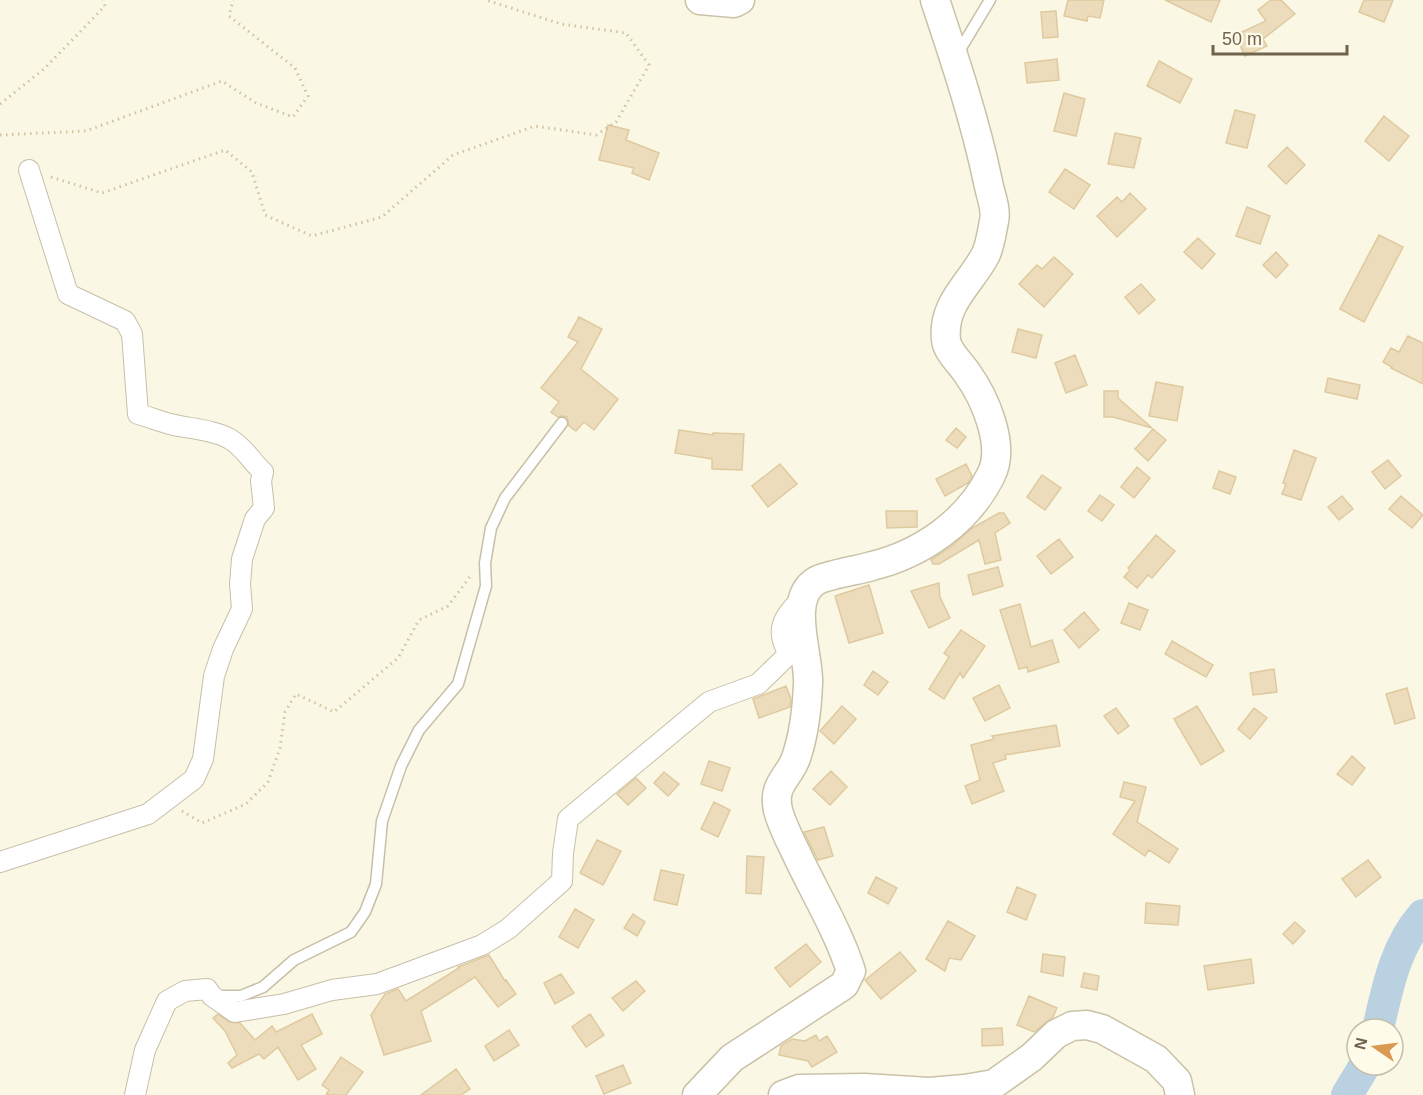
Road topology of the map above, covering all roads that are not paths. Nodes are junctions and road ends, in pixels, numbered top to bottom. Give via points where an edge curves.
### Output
1 (700, 0) edge
2 (740, 0) edge
3 (935, 0) edge
4 (990, 0) edge
5 (954, 58) junction
6 (29, 170) road end
7 (562, 423) dead end
8 (804, 596) junction
9 (0, 862) edge
10 (212, 996) junction
11 (135, 1095) edge
12 (697, 1095) edge
13 (783, 1095) edge
14 (1180, 1095) edge

1 - 2 street
3 - 5 street
4 - 5 lane
5 - 8 street via 982,154 995,217 987,252 950,306 945,321 946,344 976,385 989,416 997,455 993,471 964,514 934,540 893,561 815,581
6 - 9 street via 68,294 124,321 132,334 138,414 228,438 248,453 263,472 264,508 255,519 242,559 242,609 214,676 203,759 194,779 148,814
7 - 10 lane via 505,498 491,528 486,586 458,684 419,730 401,766 382,821 376,884 365,912 351,933 294,960 263,987 241,996
8 - 10 street via 783,619 781,642 789,654 758,684 709,702 568,819 562,881 508,929 482,945 377,984 235,1012
8 - 12 street via 800,625 809,671 807,708 796,759 777,789 777,808 851,971 844,985 732,1058
10 - 11 street via 207,989 185,991 167,1001 145,1050
13 - 14 street via 799,1089 929,1092 994,1084 1056,1034 1072,1026 1087,1025 1102,1029 1156,1059 1177,1081

